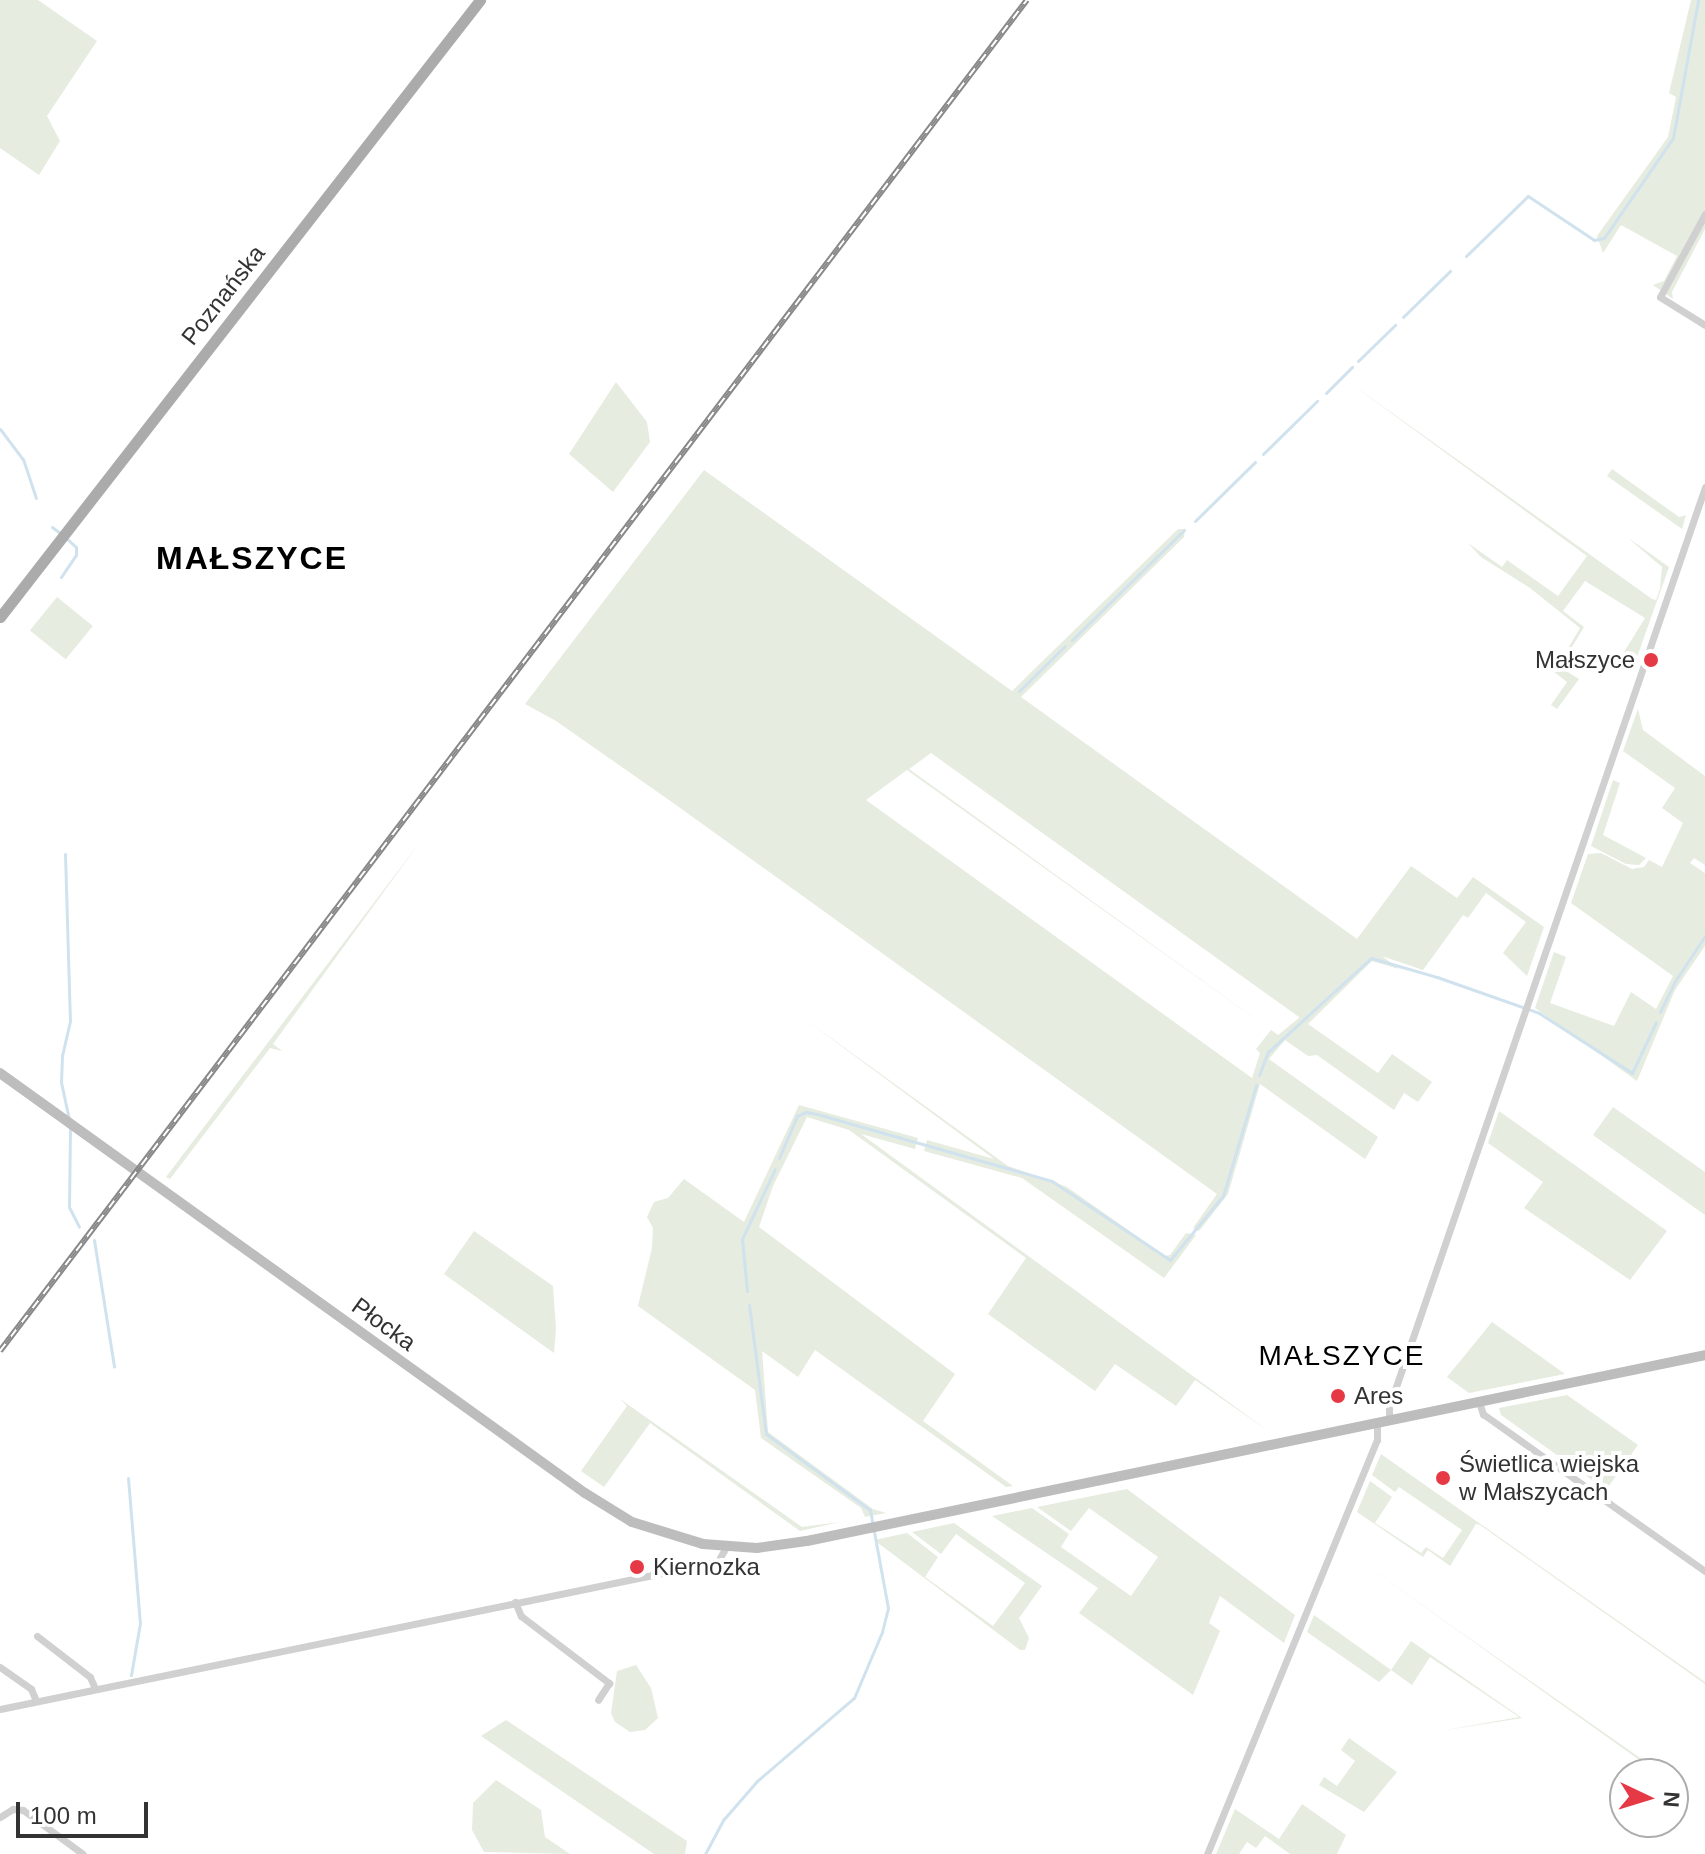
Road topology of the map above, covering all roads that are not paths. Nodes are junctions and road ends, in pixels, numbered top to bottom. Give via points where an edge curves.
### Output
1 (480, 0) edge
2 (1705, 214) edge
3 (1705, 325) edge
4 (1705, 487) edge
5 (0, 617) edge
6 (0, 1073) edge
7 (1705, 1355) edge
8 (1479, 1402) junction
9 (1389, 1421) junction
10 (1377, 1423) junction
11 (726, 1547) junction
12 (1705, 1571) edge
13 (515, 1602) junction
14 (37, 1636) dead end
15 (0, 1667) edge
16 (95, 1689) junction
17 (598, 1700) dead end
18 (36, 1701) junction
19 (0, 1709) edge
20 (0, 1817) edge
21 (83, 1854) edge
22 (1207, 1854) edge

1 - 5 main road, Poznańska
2 - 3 street via 1660,297
4 - 9 street via 1389,1407
6 - 11 main road, Płocka via 603,1505 658,1532
7 - 8 main road, Płocka
8 - 9 main road, Płocka
8 - 12 street via 1483,1414
9 - 10 main road, Płocka
10 - 11 main road, Płocka via 867,1529 770,1547
10 - 22 street via 1377,1440
11 - 13 street via 718,1561
13 - 16 street
13 - 17 street via 521,1616 609,1683
14 - 16 street via 90,1677
15 - 18 street via 31,1689
16 - 18 street
18 - 19 street
20 - 21 street via 23,1810

